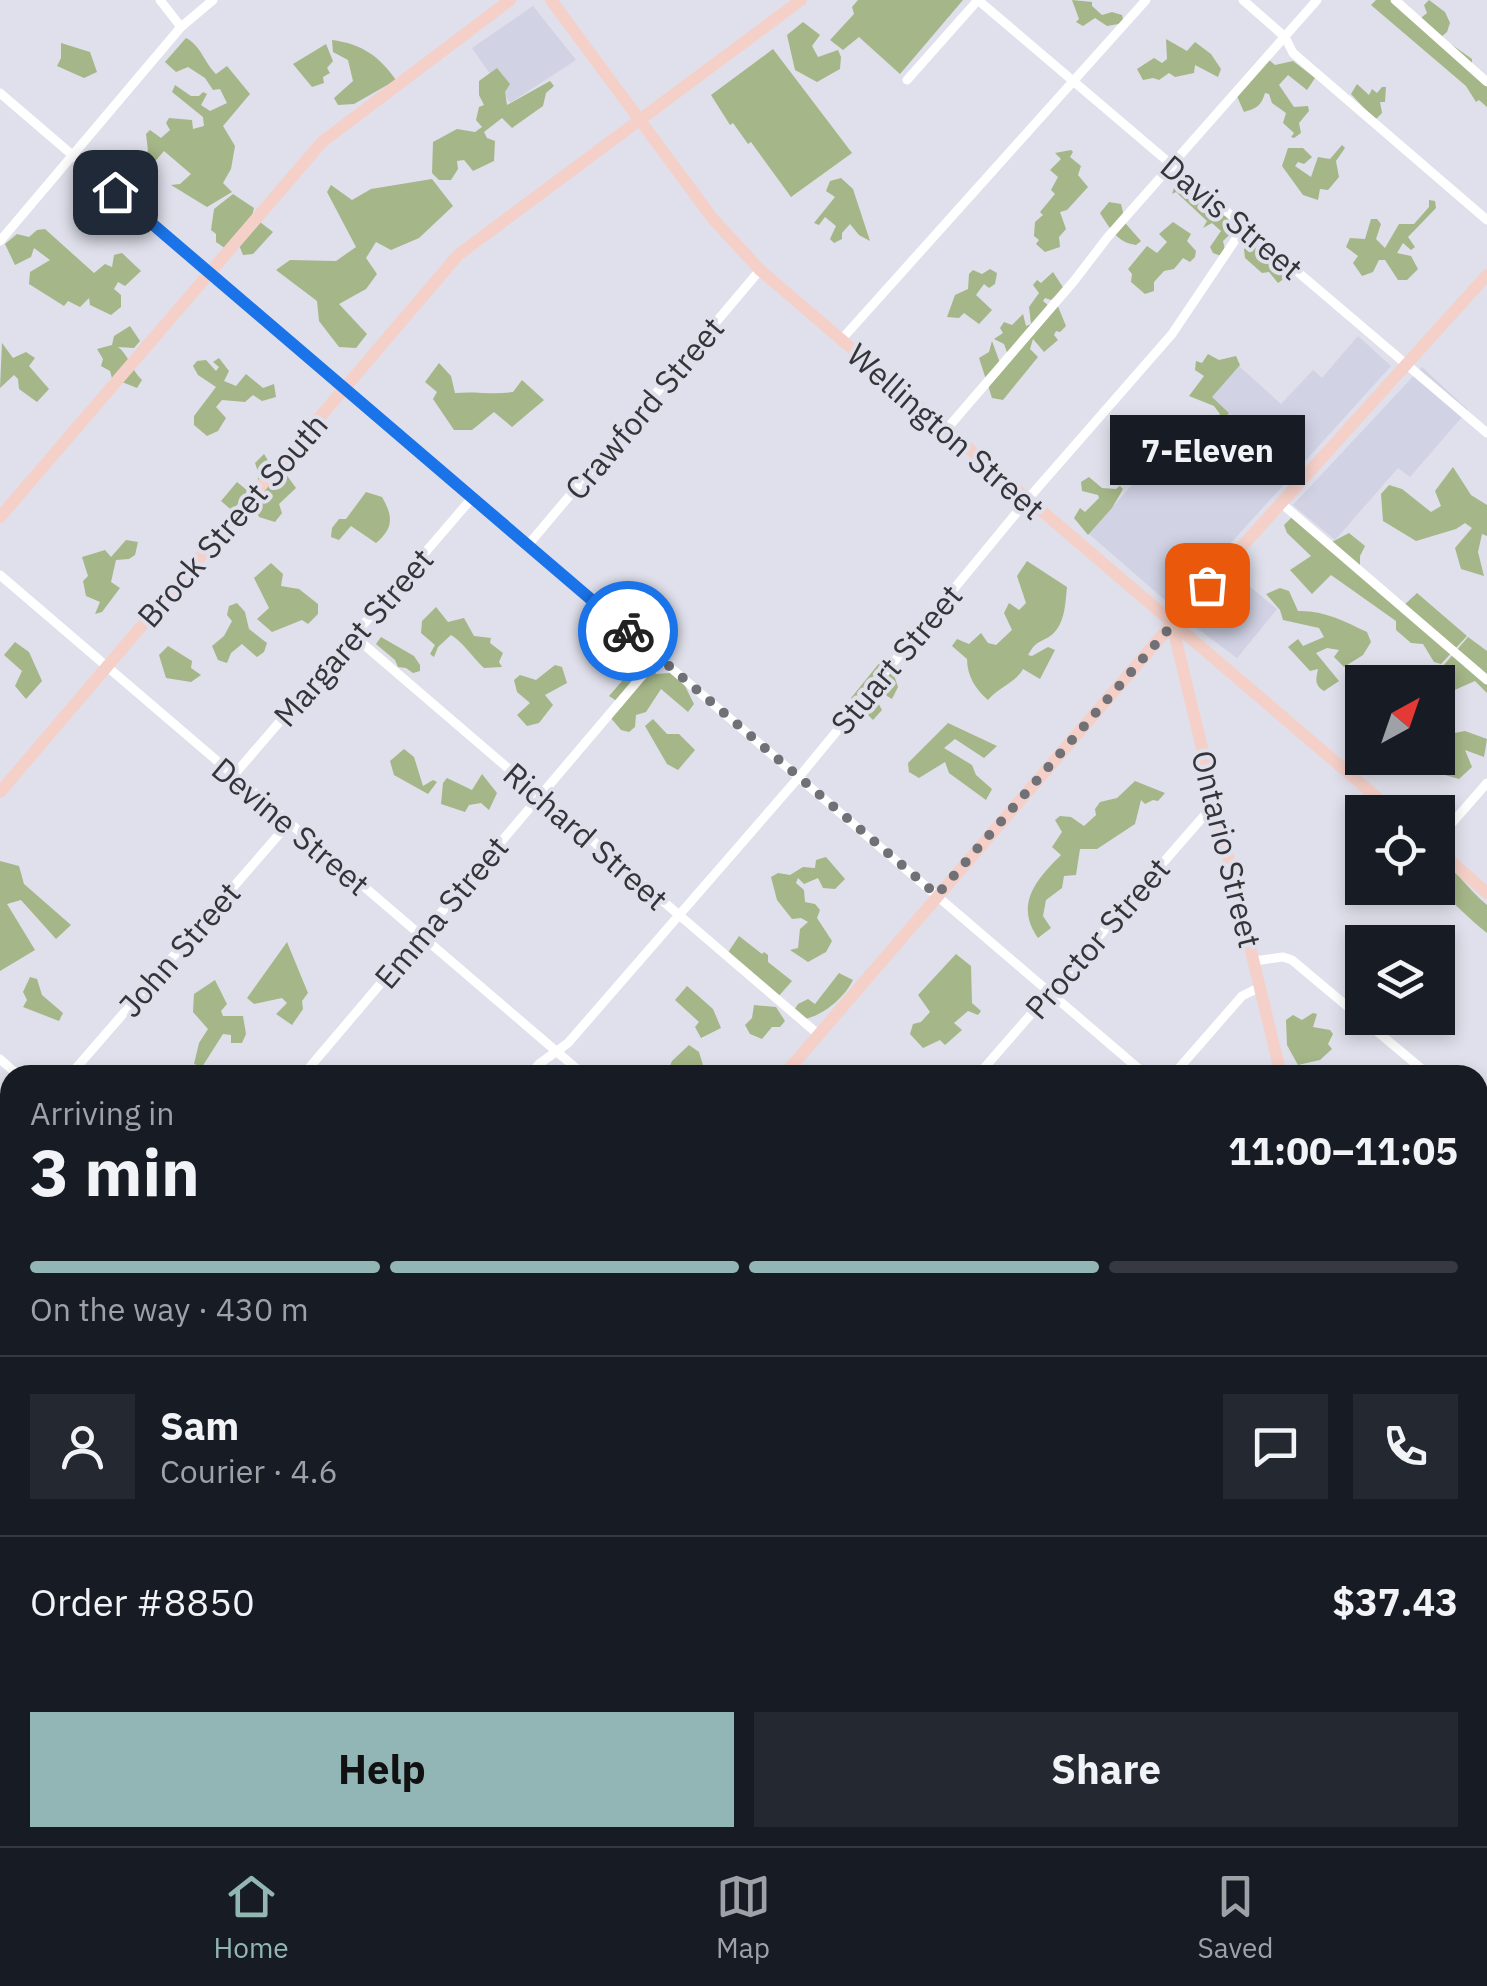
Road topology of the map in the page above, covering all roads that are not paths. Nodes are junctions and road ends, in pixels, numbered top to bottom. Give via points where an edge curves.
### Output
1 (160, 0) edge
2 (213, 0) edge
3 (510, 0) edge
4 (551, 0) edge
5 (802, 0) edge
6 (978, 0) edge
7 (1146, 0) edge
8 (1243, 0) edge
9 (1317, 0) edge
10 (1395, 0) edge
11 (180, 27) junction
12 (1285, 36) junction
13 (908, 80) dead end
14 (1074, 82) junction
15 (1487, 82) edge
16 (0, 93) edge
17 (639, 120) junction
18 (73, 155) junction
19 (1171, 165) junction
20 (1487, 220) edge
21 (1244, 227) junction
22 (0, 241) edge
23 (760, 270) junction
24 (209, 272) junction
25 (1487, 275) edge
26 (841, 340) junction
27 (1407, 364) junction
28 (344, 389) junction
29 (945, 430) junction
30 (1487, 433) edge
31 (472, 498) junction
32 (1027, 500) junction
33 (1281, 503) junction
34 (0, 517) edge
35 (528, 546) junction
36 (0, 575) edge
37 (1172, 624) junction
38 (354, 637) junction
39 (658, 657) junction
40 (1215, 658) junction
41 (106, 668) junction
42 (1487, 680) edge
43 (1187, 684) junction
44 (233, 776) junction
45 (799, 777) junction
46 (1487, 784) edge
47 (0, 792) edge
48 (1374, 795) edge
49 (540, 796) junction
50 (1216, 802) junction
51 (1455, 820) edge
52 (288, 824) junction
53 (1455, 865) edge
54 (1487, 893) edge
55 (937, 895) junction
56 (678, 915) junction
57 (421, 936) junction
58 (1254, 961) junction
59 (1260, 987) junction
60 (1050, 991) junction
61 (819, 1035) junction
62 (557, 1053) junction
63 (79, 1065) edge
64 (311, 1065) edge
65 (538, 1065) edge
66 (572, 1065) edge
67 (793, 1065) edge
68 (987, 1065) edge
69 (1135, 1065) edge
70 (1182, 1065) edge
71 (1280, 1065) edge
72 (1417, 1065) edge

1 - 11 street
2 - 11 street
3 - 24 main road via 322,142
4 - 17 main road, Wellington Street
5 - 17 main road, Brock Street South
6 - 13 street
6 - 14 street, Davis Street
7 - 14 street
8 - 12 street
9 - 12 street
10 - 15 street
11 - 18 street
12 - 19 street
12 - 20 street via 1293,53
14 - 19 street, Davis Street
14 - 26 street
16 - 18 street
17 - 23 main road, Wellington Street via 712,219
17 - 28 main road, Brock Street South via 458,255
18 - 22 street
18 - 24 street
19 - 21 street, Davis Street
19 - 29 street
21 - 27 street, Davis Street
21 - 32 street, Stuart Street via 1172,334
23 - 26 main road, Wellington Street
23 - 35 street, Crawford Street
24 - 28 street
24 - 34 main road
25 - 27 main road
26 - 29 main road, Wellington Street
27 - 30 street, Davis Street
27 - 33 main road
28 - 31 street
28 - 41 main road, Brock Street South
29 - 32 main road, Wellington Street
31 - 35 street
31 - 38 street, Margaret Street
32 - 37 main road, Wellington Street
32 - 45 street, Stuart Street
33 - 37 main road
33 - 42 street
35 - 39 street
36 - 41 street, Devine Street
37 - 40 main road, Wellington Street
37 - 43 main road, Ontario Street
37 - 55 main road
38 - 44 street, Margaret Street
38 - 49 street, Richard Street
39 - 45 street
39 - 49 street, Emma Street
40 - 43 main road via 1193,656
40 - 48 main road, Wellington Street
41 - 44 street, Devine Street
41 - 47 main road, Brock Street South
43 - 50 main road, Ontario Street
44 - 52 street, Devine Street
45 - 55 street
45 - 56 street, Stuart Street
46 - 51 street
49 - 56 street, Richard Street
49 - 57 street, Emma Street
50 - 58 main road, Ontario Street
50 - 60 street, Proctor Street
52 - 57 street, Devine Street
52 - 63 street, John Street
53 - 54 main road
55 - 60 street
55 - 61 main road
56 - 61 street, Richard Street
56 - 62 street, Stuart Street
57 - 62 street, Devine Street
57 - 64 street, Emma Street
58 - 59 main road, Ontario Street
58 - 72 street via 1292,960
59 - 70 street via 1242,996
59 - 71 main road, Ontario Street
60 - 68 street, Proctor Street
60 - 69 street
61 - 67 main road
62 - 65 street, Stuart Street
62 - 66 street, Devine Street

